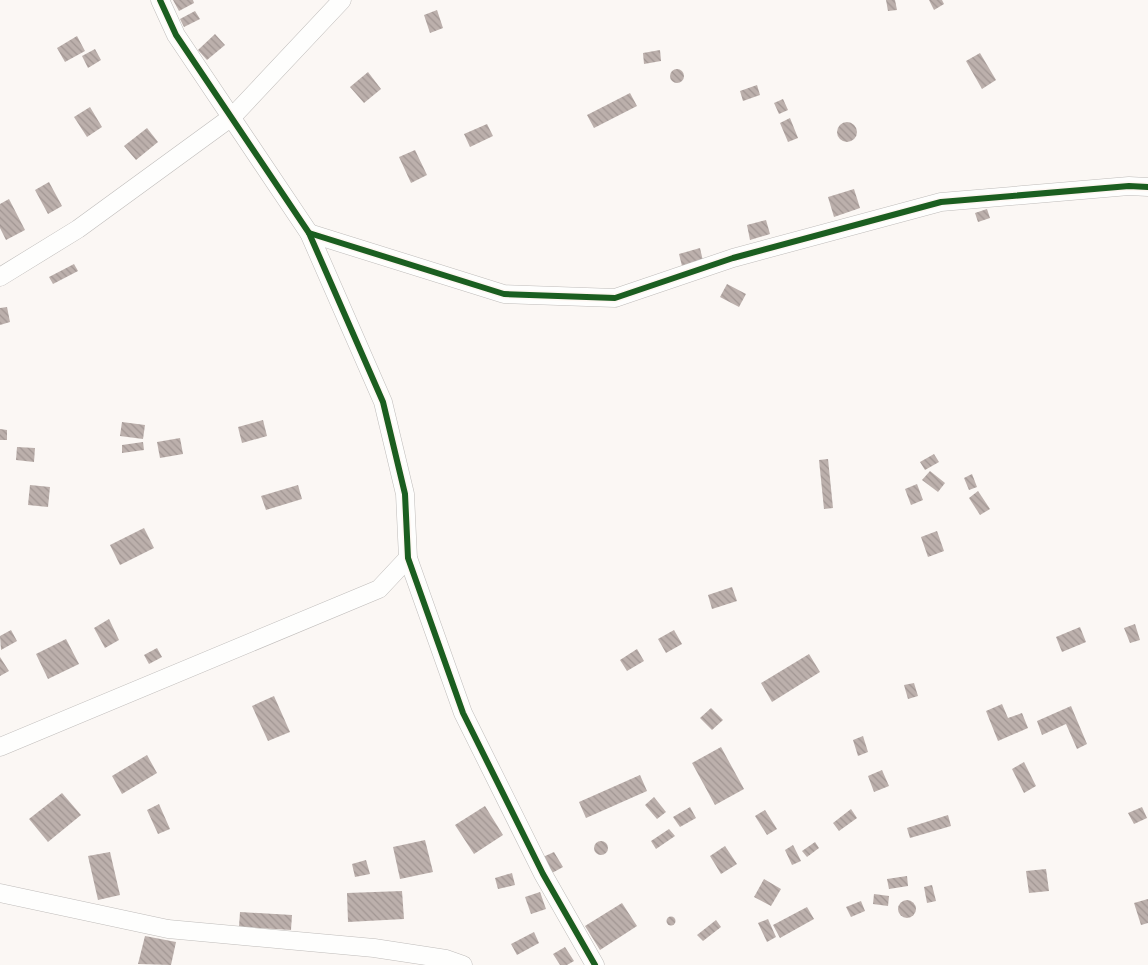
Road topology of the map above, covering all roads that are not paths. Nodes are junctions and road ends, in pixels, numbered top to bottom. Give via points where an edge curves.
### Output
1 (160, 0) edge
2 (342, 0) edge
3 (233, 116) junction
4 (1148, 188) edge
5 (309, 233) junction
6 (0, 277) edge
7 (408, 558) junction
8 (0, 747) edge
9 (0, 893) edge
10 (463, 965) edge
11 (595, 965) edge

1 - 3 street via 176,35
2 - 3 street
3 - 5 street
3 - 6 street via 78,229
4 - 5 street via 1129,186 941,202 733,258 615,298 504,294
5 - 7 street via 383,402 405,494
7 - 8 street via 379,589
7 - 11 street via 463,713 543,874
9 - 10 street via 168,929 374,948 446,959

